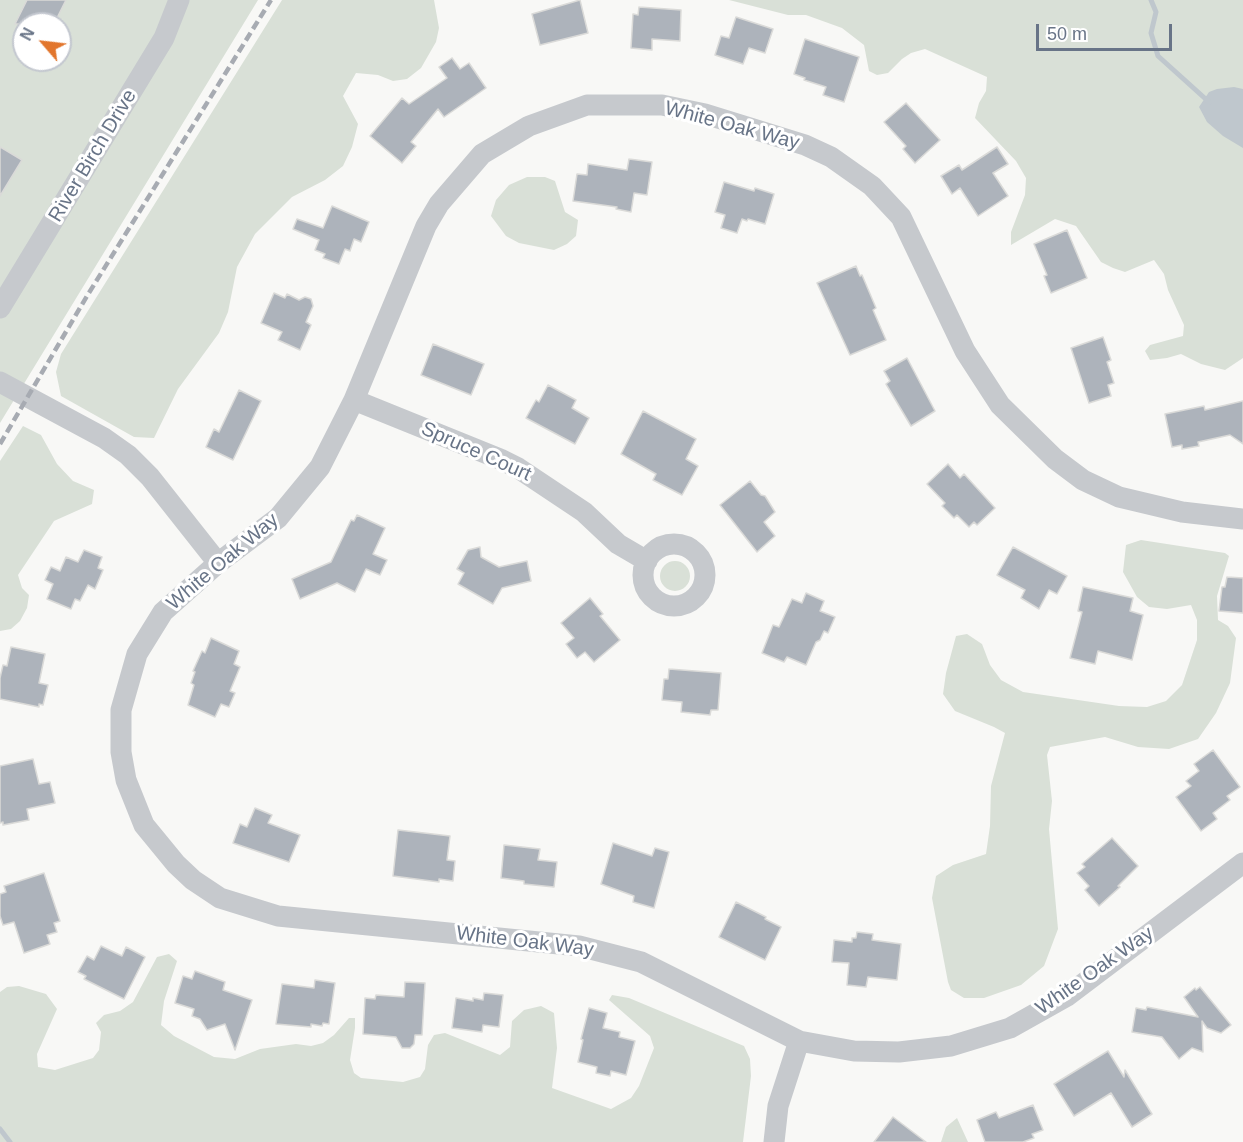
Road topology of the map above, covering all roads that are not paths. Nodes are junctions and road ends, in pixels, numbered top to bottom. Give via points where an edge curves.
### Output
1 (179, 0) edge
2 (0, 308) edge
3 (0, 382) edge
4 (354, 400) junction
5 (1243, 519) edge
6 (647, 561) dead end
7 (218, 564) junction
8 (1243, 863) edge
9 (799, 1041) junction
10 (774, 1142) edge

1 - 2 street, River Birch Drive via 164,38
3 - 7 street via 128,455
4 - 5 street, White Oak Way via 426,226 439,204 482,154 529,126 587,105 662,105 805,145 831,157 872,186 901,218 965,351 1000,405 1055,459 1083,480 1119,497 1182,512
4 - 6 street, Spruce Court via 518,468 584,512 618,544
4 - 7 street, White Oak Way via 320,467 278,518
7 - 9 street, White Oak Way via 163,612 137,654 121,710 126,780 144,825 193,880 220,898 278,916 579,946 641,962
8 - 9 street, White Oak Way via 1067,996 1010,1028 951,1046 899,1052
9 - 10 street via 778,1106

